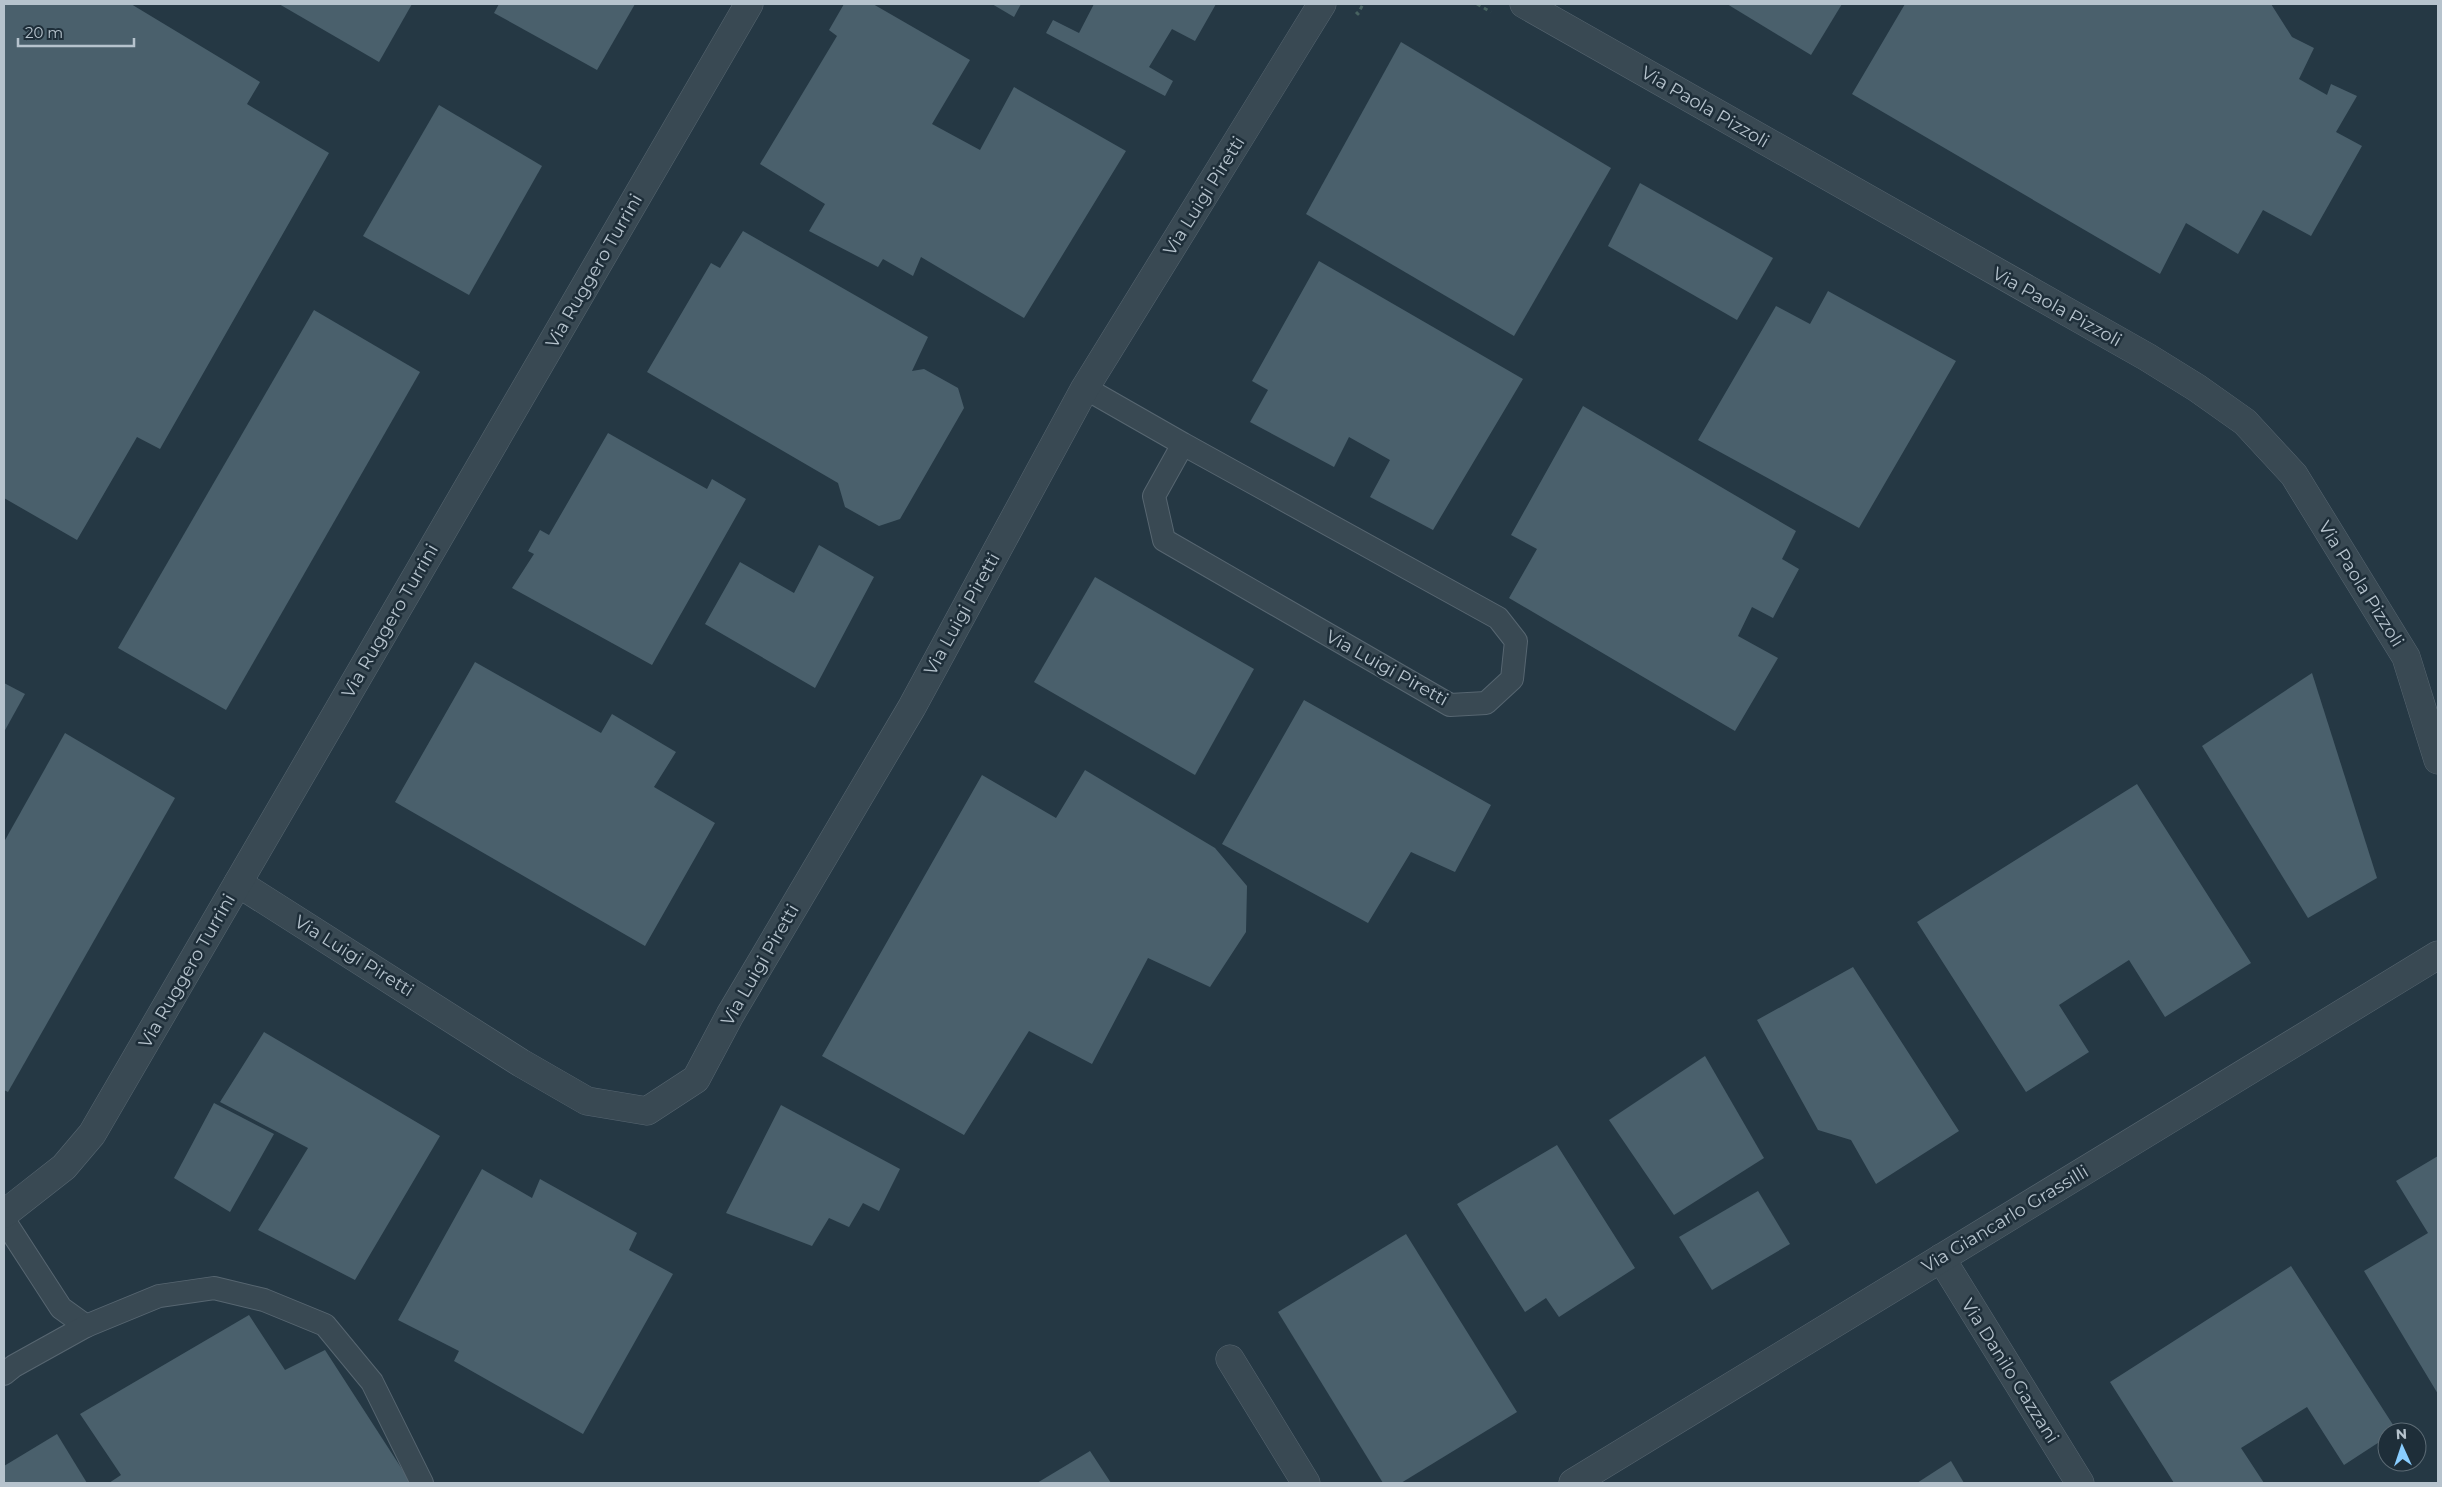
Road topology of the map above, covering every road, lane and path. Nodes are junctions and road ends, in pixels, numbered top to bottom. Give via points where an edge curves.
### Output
1 (749, 4) edge
2 (1322, 4) edge
3 (1524, 4) edge
4 (1085, 388) junction
5 (1183, 444) junction
6 (2438, 760) edge
7 (238, 882) junction
8 (2438, 955) edge
9 (4, 1214) edge
10 (4, 1220) edge
11 (1941, 1258) junction
12 (86, 1326) junction
13 (1230, 1359) dead end
14 (4, 1374) edge
15 (422, 1483) edge
16 (1306, 1483) edge
17 (1573, 1483) edge
18 (2080, 1483) edge

1 - 7 street, Via Ruggero Turrini
2 - 4 street, Via Luigi Piretti
3 - 6 street, Via Paola Pizzoli via 2147,357 2245,422 2294,475 2406,657
4 - 5 lane, Via Luigi Piretti
4 - 7 street, Via Luigi Piretti via 912,707 730,1015 696,1079 647,1111 587,1101
5 - 5 lane, Via Luigi Piretti via 1154,496 1164,540 1450,706 1486,703 1512,679 1516,641 1498,618
7 - 9 street, Via Ruggero Turrini via 92,1134 64,1167
8 - 11 street, Via Giancarlo Grassilli
10 - 12 lane via 61,1308
11 - 17 street, Via Giancarlo Grassilli
11 - 18 street, Via Danilo Gazzani
12 - 14 lane
12 - 15 lane via 159,1296 214,1288 264,1300 325,1325 372,1382
13 - 16 street

